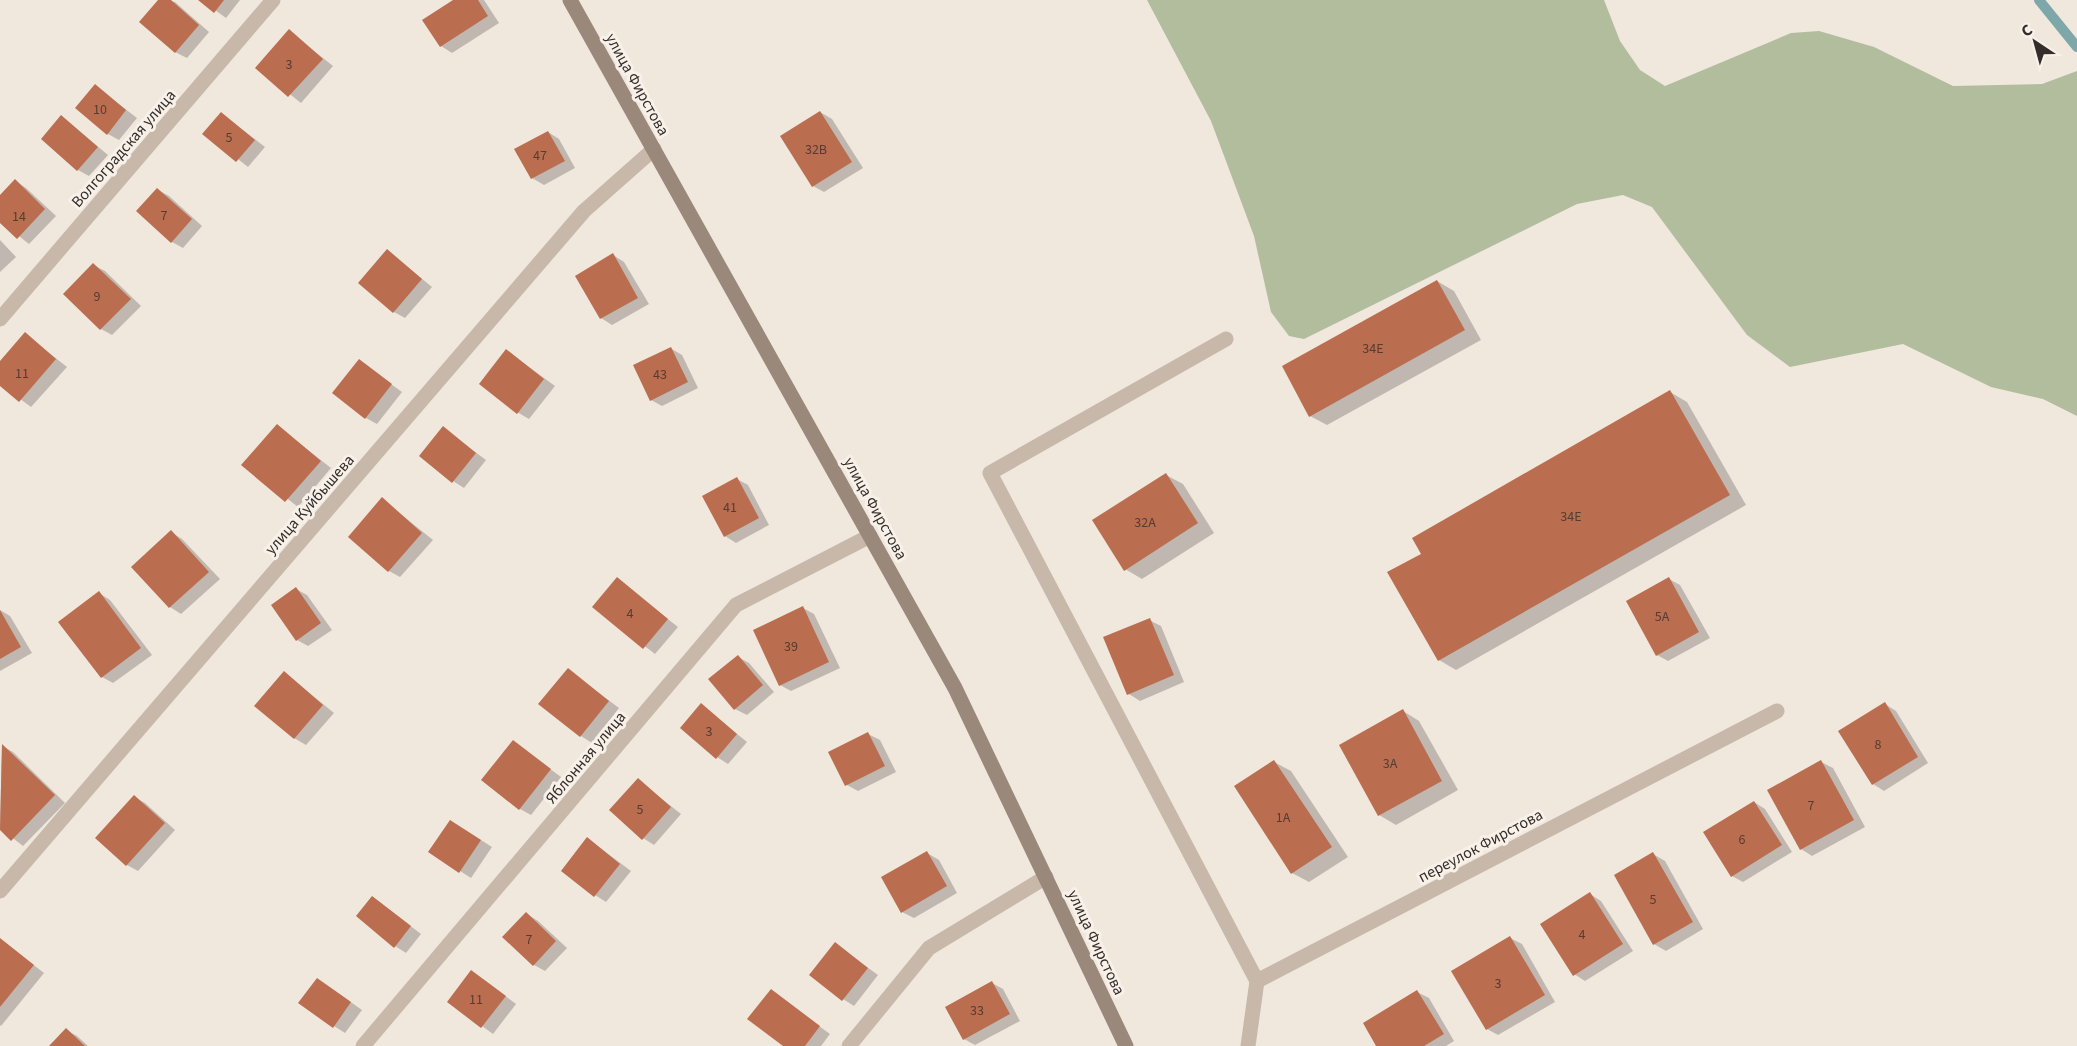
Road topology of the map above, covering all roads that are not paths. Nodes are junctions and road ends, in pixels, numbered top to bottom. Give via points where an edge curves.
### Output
1 (273, 0) edge
2 (570, 0) edge
3 (654, 149) junction
4 (0, 319) edge
5 (1226, 339) dead end
6 (870, 536) junction
7 (1777, 711) dead end
8 (1046, 877) junction
9 (0, 891) edge
10 (1257, 981) junction
11 (363, 1046) edge
12 (849, 1046) edge
13 (1126, 1046) edge
14 (1248, 1046) edge

1 - 4 street, Волгоградская улица
2 - 3 main road, улица Фирстова
3 - 6 main road, улица Фирстова
3 - 9 street, улица Куйбышева via 584,211
5 - 10 street via 990,474
6 - 8 main road, улица Фирстова via 955,688
6 - 11 street, Яблонная улица via 736,605
7 - 10 street, переулок Фирстова
8 - 12 street via 929,948
8 - 13 main road, улица Фирстова
10 - 14 street

